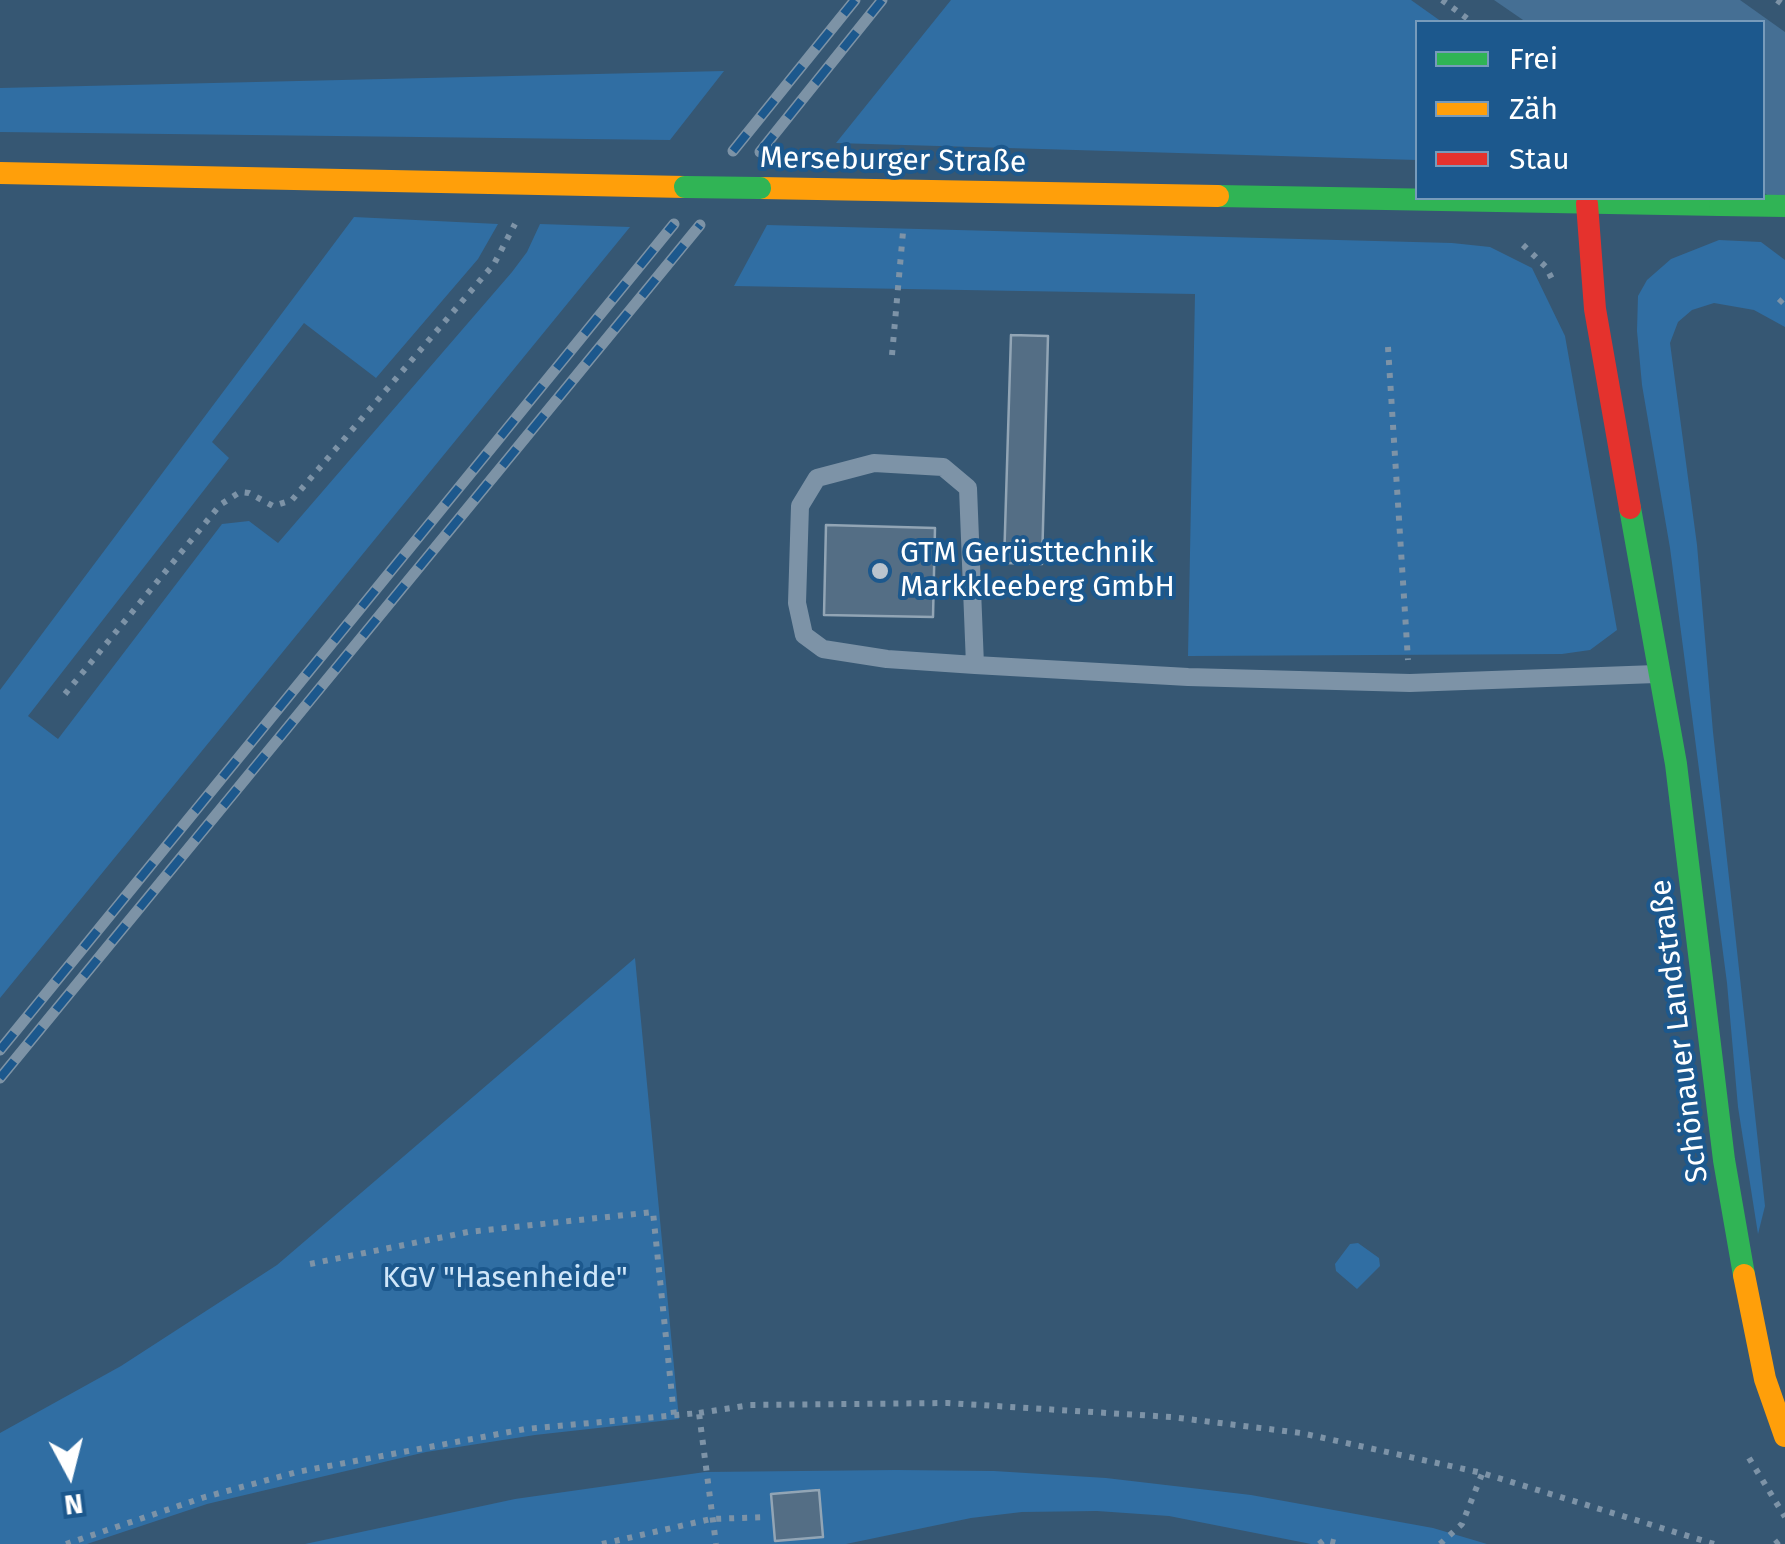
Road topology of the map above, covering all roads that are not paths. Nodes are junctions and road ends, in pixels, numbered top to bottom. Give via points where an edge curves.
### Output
1 (0, 174) edge
2 (1587, 204) junction
3 (1785, 206) edge
4 (975, 665) junction
5 (1662, 674) junction
6 (1785, 1436) edge

1 - 2 main road, Merseburger Straße, bridge
2 - 3 main road, Merseburger Straße, bridge
2 - 5 main road, Schönauer Landstraße via 1595,309
4 - 4 lane via 823,649 804,636 797,604 800,506 816,478 874,463 942,467 968,488
4 - 5 lane via 1410,683
5 - 6 main road, Schönauer Landstraße via 1724,1160 1752,1322

